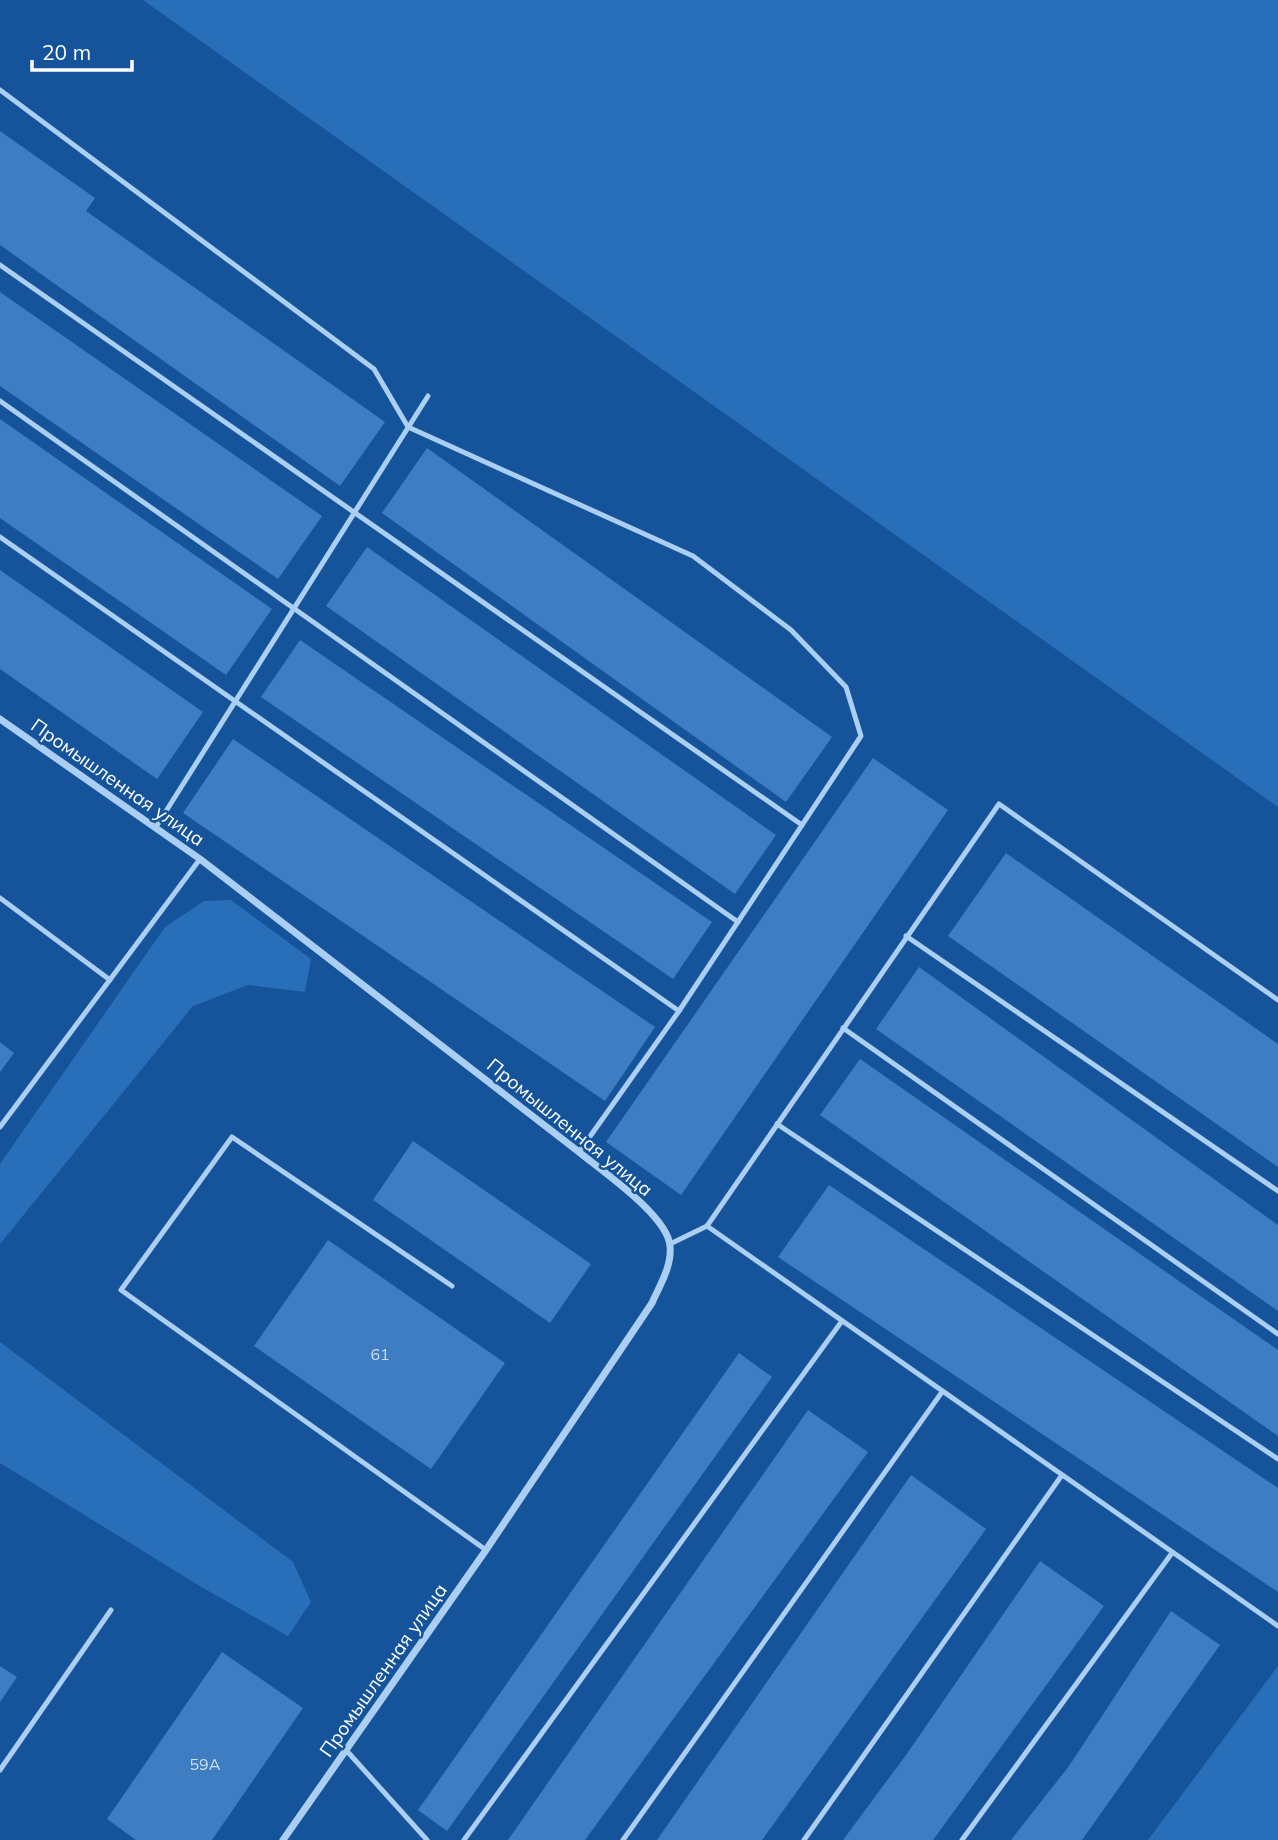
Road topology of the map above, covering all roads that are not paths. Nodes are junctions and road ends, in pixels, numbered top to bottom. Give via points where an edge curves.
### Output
1 (0, 90) edge
2 (0, 265) edge
3 (428, 396) dead end
4 (0, 401) edge
5 (408, 427) junction
6 (355, 513) junction
7 (0, 537) edge
8 (294, 608) junction
9 (236, 702) junction
10 (0, 719) edge
11 (802, 825) junction
12 (156, 827) junction
13 (200, 859) junction
14 (0, 898) edge
15 (738, 922) junction
16 (906, 936) junction
17 (110, 980) junction
18 (1278, 1000) edge
19 (679, 1011) junction
20 (843, 1028) junction
21 (777, 1124) junction
22 (0, 1127) edge
23 (579, 1152) junction
24 (1278, 1191) edge
25 (707, 1226) junction
26 (670, 1244) junction
27 (452, 1286) dead end
28 (842, 1321) junction
29 (1278, 1334) edge
30 (942, 1392) junction
31 (1278, 1459) edge
32 (1062, 1475) junction
33 (486, 1550) junction
34 (1172, 1553) junction
35 (110, 1610) dead end
36 (1278, 1626) edge
37 (346, 1750) junction
38 (0, 1770) edge
39 (283, 1840) edge
40 (426, 1840) edge
41 (464, 1840) edge
42 (623, 1840) edge
43 (804, 1840) edge
44 (962, 1840) edge

1 - 5 lane via 374,369
2 - 6 lane
3 - 5 lane
4 - 8 lane
5 - 6 lane
5 - 11 lane via 693,556 791,629 846,687 861,736
6 - 8 lane
6 - 11 lane
7 - 9 lane
8 - 9 lane
8 - 15 lane
9 - 12 lane
9 - 19 lane
10 - 12 street, Промышленная улица
11 - 15 lane
12 - 13 street, Промышленная улица
13 - 17 lane
13 - 23 street, Промышленная улица
14 - 17 lane
15 - 19 lane
16 - 18 lane via 999,804
16 - 20 lane
16 - 24 lane
17 - 22 lane
19 - 23 lane
20 - 21 lane
20 - 29 lane
21 - 25 lane
21 - 31 lane
23 - 26 street, Промышленная улица via 659,1221
25 - 26 lane
25 - 28 lane
26 - 33 street, Промышленная улица via 667,1270 652,1303
27 - 33 lane via 232,1137 121,1290
28 - 30 lane
28 - 41 lane
30 - 32 lane
30 - 42 lane
32 - 34 lane
32 - 43 lane
33 - 37 street, Промышленная улица
34 - 36 lane
34 - 44 lane
35 - 38 lane
37 - 39 street, Промышленная улица
37 - 40 lane

